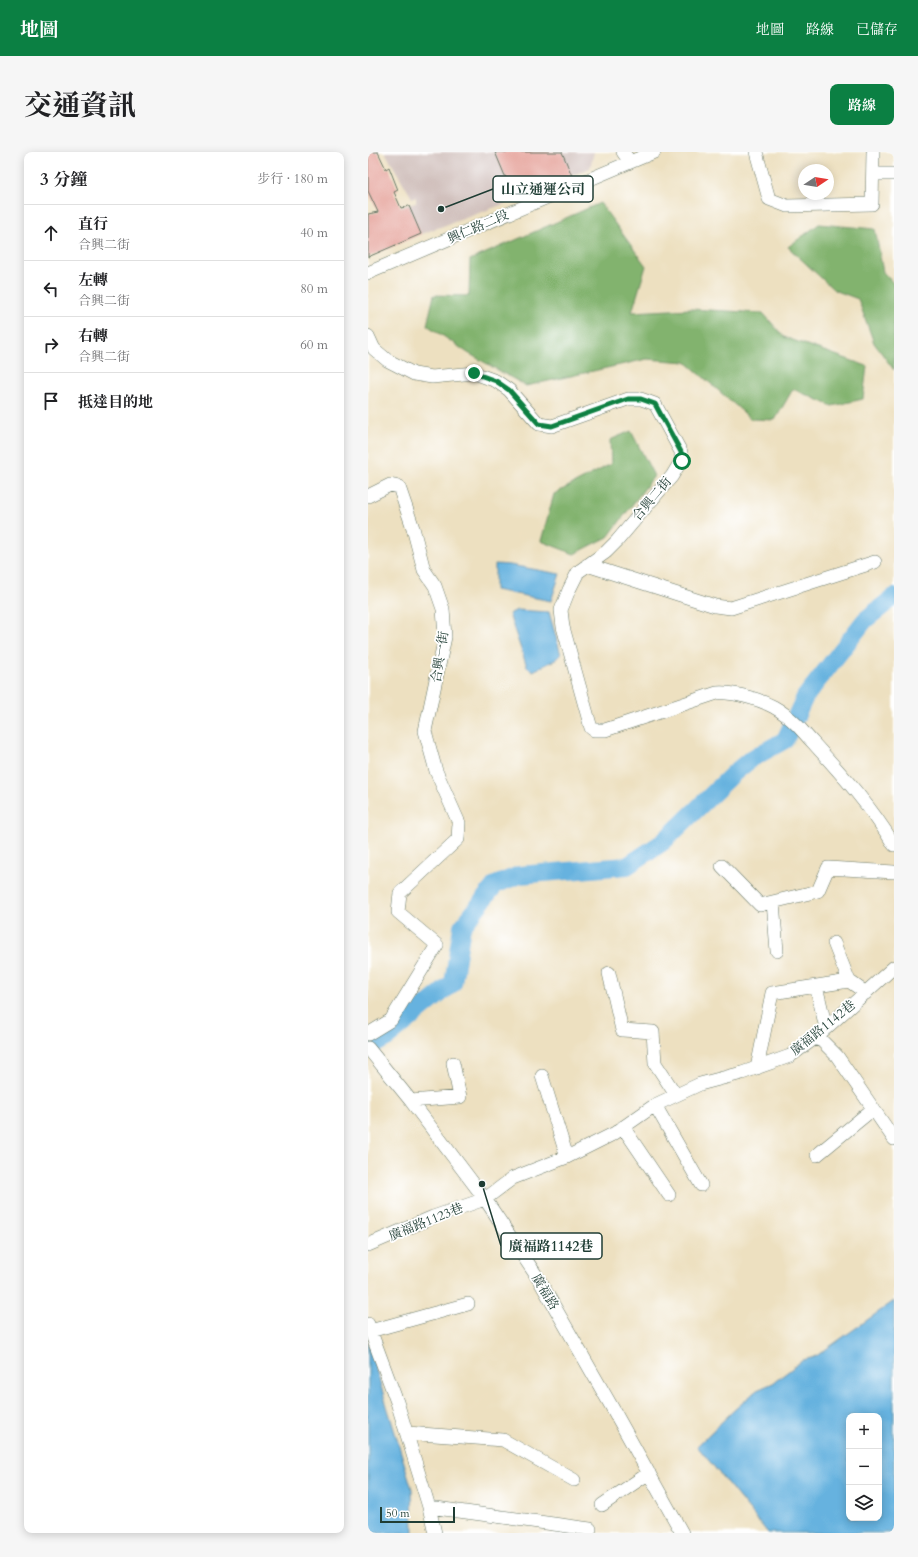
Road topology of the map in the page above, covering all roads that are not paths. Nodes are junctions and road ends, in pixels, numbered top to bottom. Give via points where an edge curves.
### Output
1 (654, 152) edge
2 (756, 152) edge
3 (873, 152) edge
4 (626, 157) edge
5 (873, 174) junction
6 (894, 174) edge
7 (368, 273) edge
8 (368, 336) edge
9 (368, 496) edge
10 (875, 562) dead end
11 (587, 565) junction
12 (894, 845) edge
13 (722, 866) dead end
14 (894, 872) edge
15 (773, 902) junction
16 (834, 943) dead end
17 (777, 951) dead end
18 (894, 967) edge
19 (609, 973) dead end
20 (849, 981) junction
21 (816, 986) junction
22 (866, 993) junction
23 (826, 1028) junction
24 (368, 1034) edge
25 (815, 1038) junction
26 (368, 1048) edge
27 (453, 1063) dead end
28 (757, 1068) junction
29 (542, 1076) dead end
30 (676, 1095) junction
31 (411, 1101) junction
32 (655, 1105) junction
33 (873, 1109) junction
34 (622, 1127) junction
35 (894, 1139) edge
36 (818, 1155) dead end
37 (567, 1157) junction
38 (701, 1185) dead end
39 (669, 1195) dead end
40 (485, 1199) junction
41 (368, 1245) edge
42 (468, 1304) dead end
43 (369, 1327) edge
44 (407, 1433) junction
45 (649, 1473) junction
46 (574, 1480) dead end
47 (602, 1505) dead end
48 (429, 1507) junction
49 (590, 1529) dead end
50 (435, 1533) edge
51 (682, 1533) edge

1 - 4 street, 興仁路二段
2 - 5 street via 769,199 787,206 872,204
3 - 5 street
4 - 7 street, 興仁路二段
5 - 6 street
8 - 11 street, 合興二街 via 374,349 387,360 414,374 432,377 474,373 496,381 509,390 539,424 552,426 628,399 641,399 655,404 681,452 682,461 617,541
9 - 24 street, 合興一街 via 390,485 399,487 414,528 424,570 435,586 444,609 445,637 425,732 436,771 459,823 458,839 400,894 398,912 437,945 391,1020
10 - 11 street via 731,608 715,606
11 - 12 street, 合興二街 via 578,572 561,610 563,627 591,728 605,730 717,693 724,692 764,701 788,716 798,726 863,799
13 - 15 street via 760,905
14 - 15 street via 828,868 818,892
15 - 17 street
16 - 20 street
18 - 22 street, 廣福路1142巷
19 - 30 street via 622,1030 653,1032 655,1063
20 - 21 street
20 - 22 street
21 - 23 street
21 - 28 street via 772,993
22 - 23 street, 廣福路1142巷
23 - 25 street, 廣福路1142巷
25 - 28 street, 廣福路1142巷 via 790,1056
25 - 33 street via 822,1040 837,1056
26 - 31 street, 廣福路
27 - 31 street via 460,1097
28 - 30 street, 廣福路1142巷 via 700,1084
29 - 37 street
30 - 32 street, 廣福路1142巷
31 - 40 street, 廣福路
32 - 34 street, 廣福路1142巷
32 - 38 street
33 - 35 street
33 - 36 street
34 - 37 street, 廣福路1142巷
34 - 39 street
37 - 40 street, 廣福路1142巷 via 513,1178
40 - 41 street, 廣福路1123巷
40 - 45 street, 廣福路 via 538,1278
42 - 43 street
43 - 44 street
44 - 46 street via 504,1440
44 - 48 street
45 - 47 street
45 - 51 street, 廣福路
48 - 49 street
48 - 50 street

